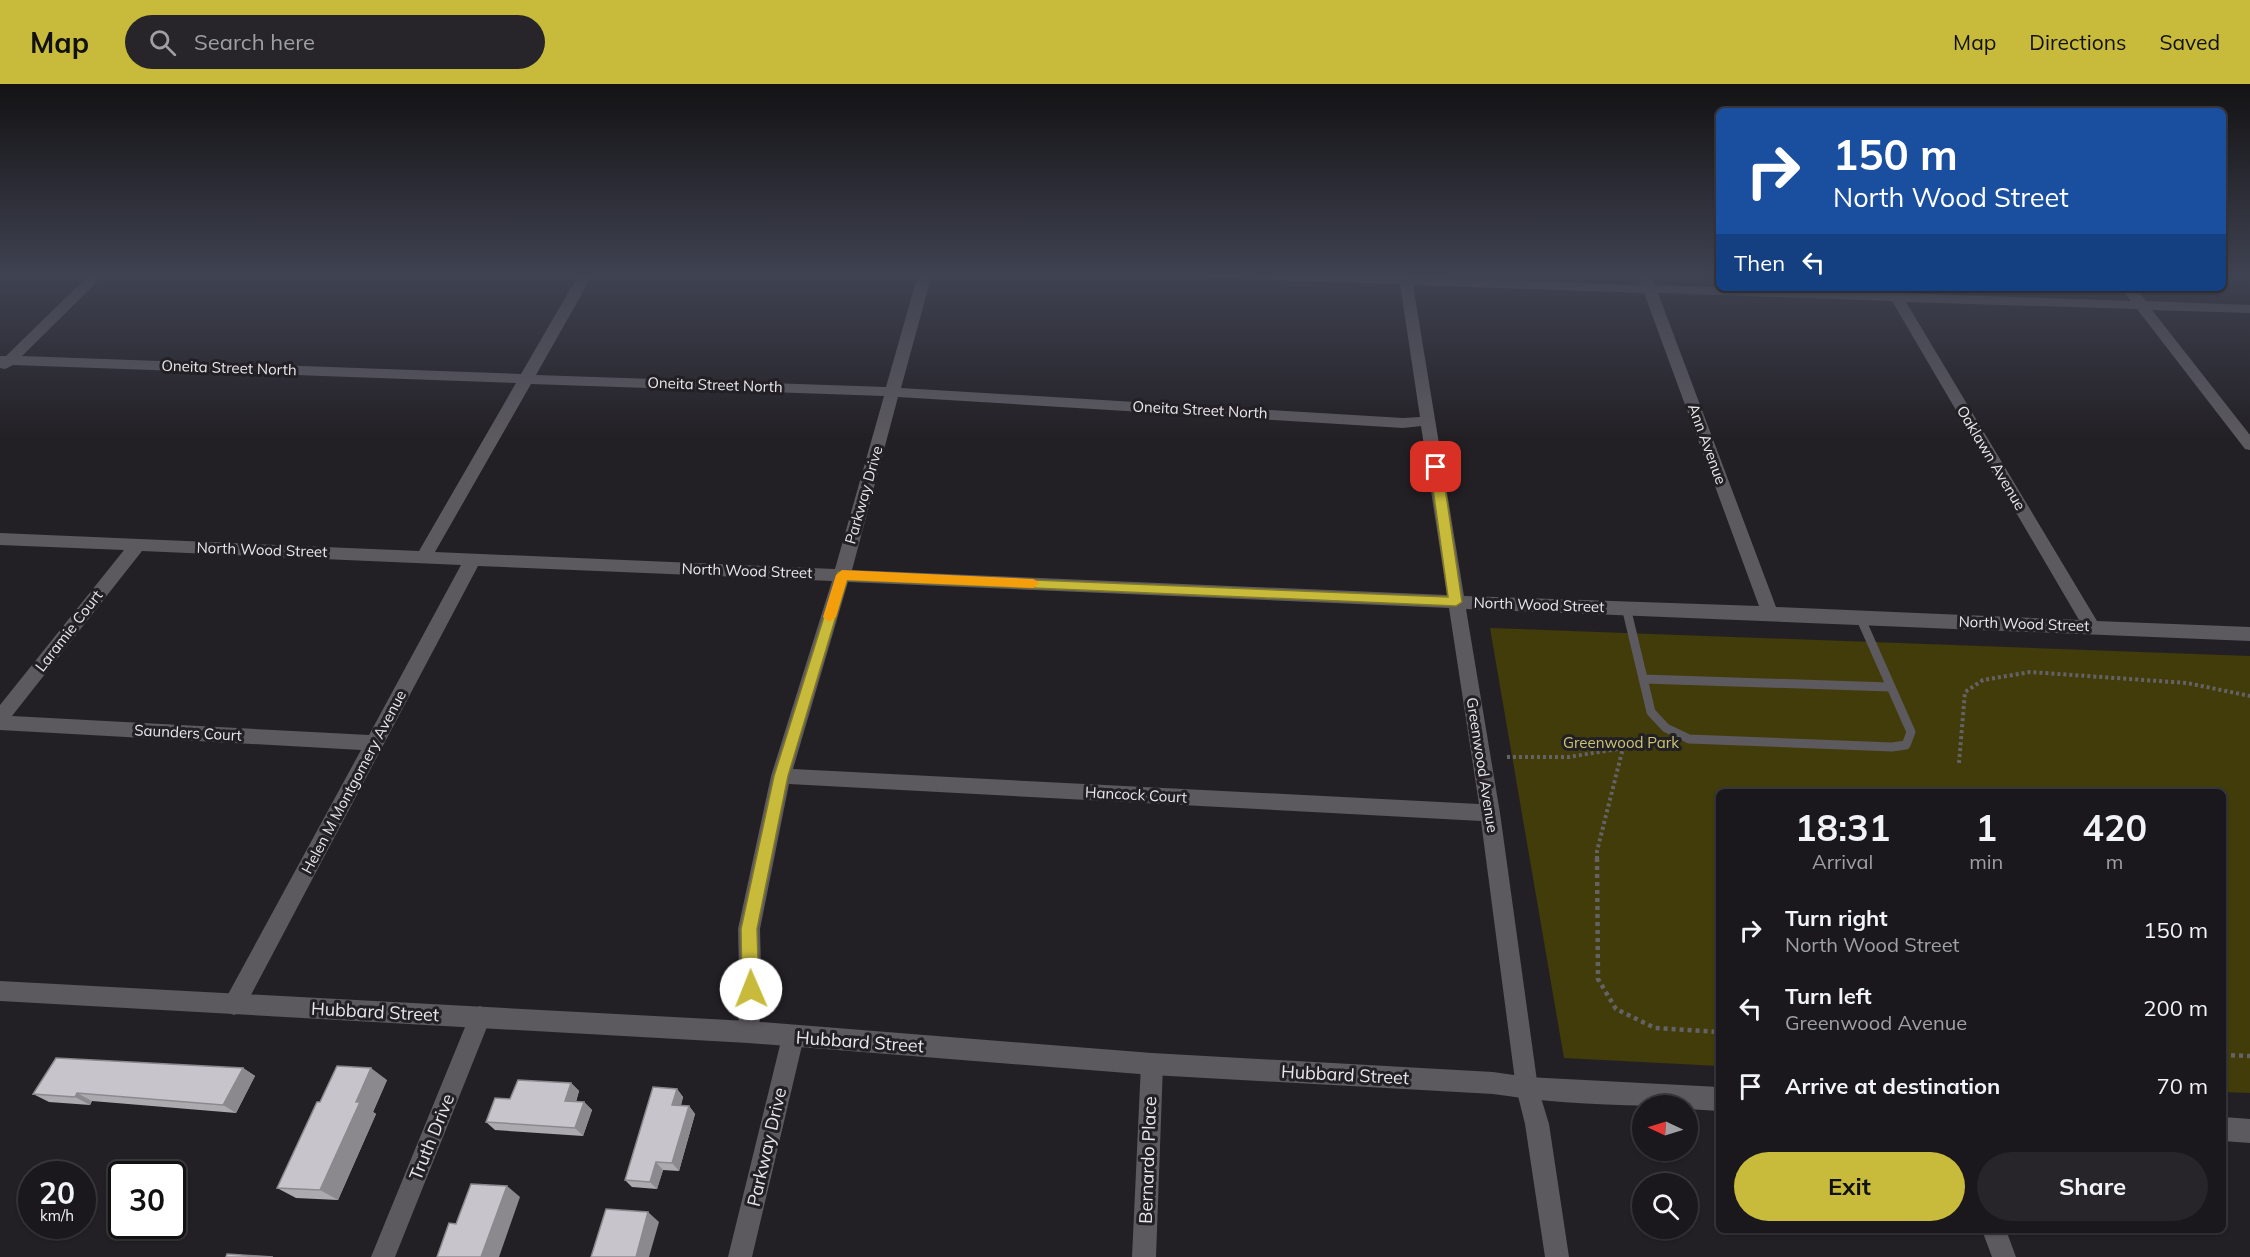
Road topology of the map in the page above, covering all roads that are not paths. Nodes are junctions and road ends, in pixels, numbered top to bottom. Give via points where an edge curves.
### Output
1 (40, 329) edge
2 (554, 329) edge
3 (910, 329) edge
4 (1414, 329) edge
5 (1664, 329) edge
6 (1915, 329) edge
7 (2159, 329) edge
8 (3, 364) edge
9 (526, 378) junction
10 (893, 392) junction
11 (1429, 421) junction
12 (2250, 445) edge
13 (0, 539) edge
14 (138, 544) junction
15 (424, 556) junction
16 (473, 559) junction
17 (842, 575) junction
18 (1456, 602) junction
19 (1626, 607) junction
20 (1770, 613) junction
21 (1860, 617) junction
22 (2092, 627) junction
23 (2250, 634) edge
24 (1643, 678) junction
25 (1890, 687) junction
26 (0, 718) edge
27 (0, 723) edge
28 (376, 743) junction
29 (781, 776) junction
30 (1490, 813) junction
31 (0, 991) edge
32 (234, 1005) junction
33 (480, 1017) junction
34 (748, 1032) junction
35 (793, 1037) junction
36 (1152, 1064) junction
37 (1527, 1088) junction
38 (1716, 1099) edge
39 (2226, 1129) edge
40 (2250, 1131) edge
41 (1995, 1233) edge
42 (383, 1257) edge
43 (740, 1257) edge
44 (1144, 1257) edge
45 (1557, 1257) edge
46 (2004, 1257) edge

1 - 8 street
2 - 9 street
3 - 10 street, Parkway Drive
4 - 11 street, Greenwood Avenue
5 - 20 street, Ann Avenue
6 - 22 street, Oaklawn Avenue
7 - 12 street
8 - 9 street, Oneita Street North
9 - 10 street, Oneita Street North
9 - 15 street
10 - 11 street, Oneita Street North via 1403,423
10 - 17 street, Parkway Drive
11 - 18 street, Greenwood Avenue
13 - 14 street, North Wood Street
14 - 15 street, North Wood Street
14 - 26 street, Laramie Court
15 - 16 street, North Wood Street
16 - 17 street, North Wood Street
16 - 28 street, Helen M Montgomery Avenue
17 - 18 street, North Wood Street
17 - 29 street, Parkway Drive
18 - 19 street, North Wood Street
18 - 30 street, Greenwood Avenue
19 - 20 street, North Wood Street
19 - 24 lane
20 - 21 street, North Wood Street
21 - 22 street, North Wood Street
21 - 25 lane
22 - 23 street, North Wood Street
24 - 25 lane
24 - 25 lane via 1651,711 1665,728 1689,739 1906,745 1911,732
27 - 28 street, Saunders Court
28 - 32 street, Helen M Montgomery Avenue
29 - 30 street, Hancock Court
29 - 34 street, Parkway Drive via 749,929
30 - 37 street, Greenwood Avenue
31 - 32 street, Hubbard Street
32 - 33 street, Hubbard Street
33 - 34 street, Hubbard Street
33 - 42 street, Truth Drive
34 - 35 street, Hubbard Street
35 - 36 street, Hubbard Street
35 - 43 street, Parkway Drive
36 - 37 street, Hubbard Street
36 - 44 street, Bernardo Place
37 - 38 street, Hubbard Street
37 - 45 street, Greenwood Avenue via 1537,1124
39 - 40 street
41 - 46 street

